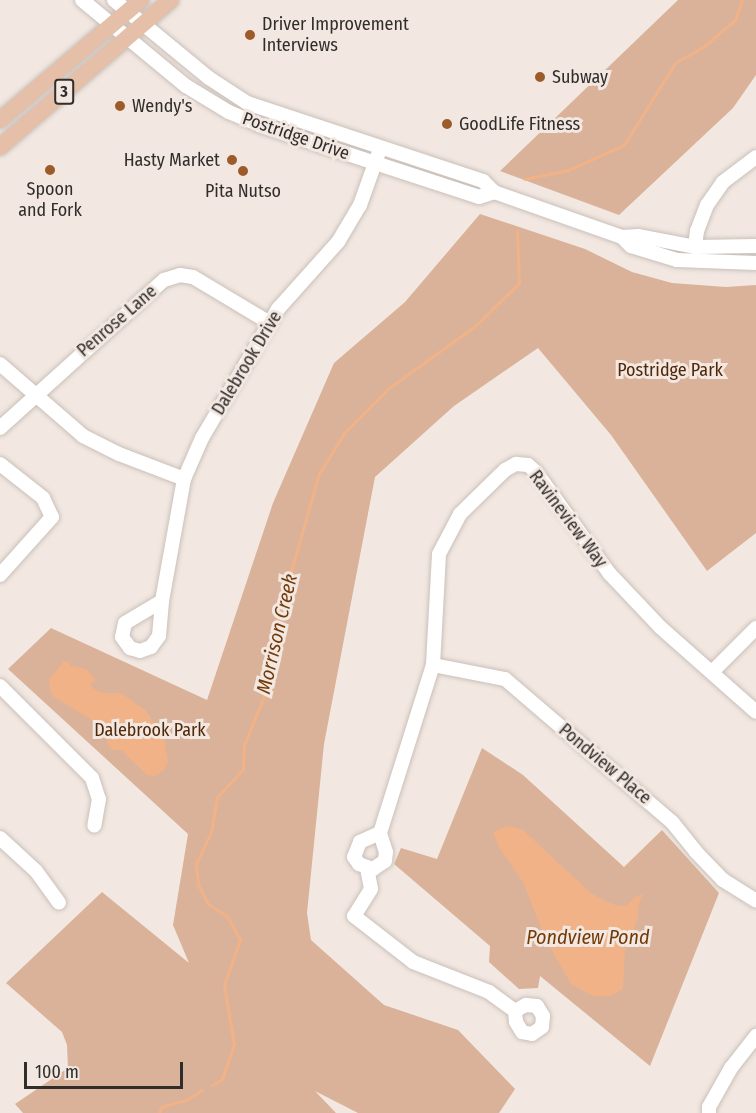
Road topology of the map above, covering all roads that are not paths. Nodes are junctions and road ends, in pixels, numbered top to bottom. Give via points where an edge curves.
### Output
1 (81, 0) edge
2 (114, 0) edge
3 (171, 0) edge
4 (137, 13) edge
5 (120, 31) junction
6 (0, 120) edge
7 (0, 147) edge
8 (380, 149) junction
9 (756, 157) edge
10 (376, 163) junction
11 (494, 192) junction
12 (622, 237) junction
13 (756, 246) edge
14 (694, 247) junction
15 (756, 263) edge
16 (270, 322) junction
17 (0, 364) edge
18 (37, 395) junction
19 (0, 428) edge
20 (0, 464) edge
21 (184, 479) junction
22 (0, 574) edge
23 (162, 600) dead end
24 (756, 627) edge
25 (433, 665) junction
26 (713, 671) junction
27 (0, 686) edge
28 (756, 712) edge
29 (94, 826) dead end
30 (380, 833) junction
31 (0, 838) edge
32 (367, 868) junction
33 (756, 901) edge
34 (59, 903) dead end
35 (514, 1011) dead end
36 (756, 1036) edge
37 (709, 1113) edge

1 - 5 street, Postridge Drive
2 - 4 street, Postridge Drive
3 - 4 main road, 3
4 - 5 main road, 3
4 - 8 street, Postridge Drive via 201,73 239,98
5 - 6 main road, 3
5 - 7 main road, 3
5 - 10 street, Postridge Drive via 186,86 229,112
8 - 10 street, Dalebrook Drive
8 - 11 street, Postridge Drive via 483,181
9 - 14 street via 723,182 707,205
10 - 11 street, Postridge Drive via 479,197
10 - 16 street, Dalebrook Drive via 360,205 338,242
11 - 12 street, Postridge Drive
12 - 14 street, Postridge Drive via 639,236
12 - 15 street, Postridge Drive via 631,246 677,260
13 - 14 street, Postridge Drive
16 - 18 street, Penrose Lane via 193,277 180,275 164,280
16 - 21 street, Dalebrook Drive via 202,438
17 - 18 street
18 - 19 street, Penrose Lane
18 - 21 street via 83,436
20 - 22 street via 43,498 52,517
21 - 23 street, Dalebrook Drive
24 - 26 street
25 - 26 street, Ravineview Way via 439,554 460,514 516,464 528,465 536,472 609,573 660,627
25 - 30 street, Ravineview Way
25 - 33 street, Pondview Place via 505,680 672,822 723,880
26 - 28 street, Ravineview Way
27 - 29 street via 92,778 99,799
30 - 32 street, Ravineview Way via 385,861 373,869
30 - 32 street via 360,842 355,849 354,857
31 - 34 street via 36,870
32 - 35 street via 371,889 354,916 413,962 489,992
36 - 37 street via 731,1068

